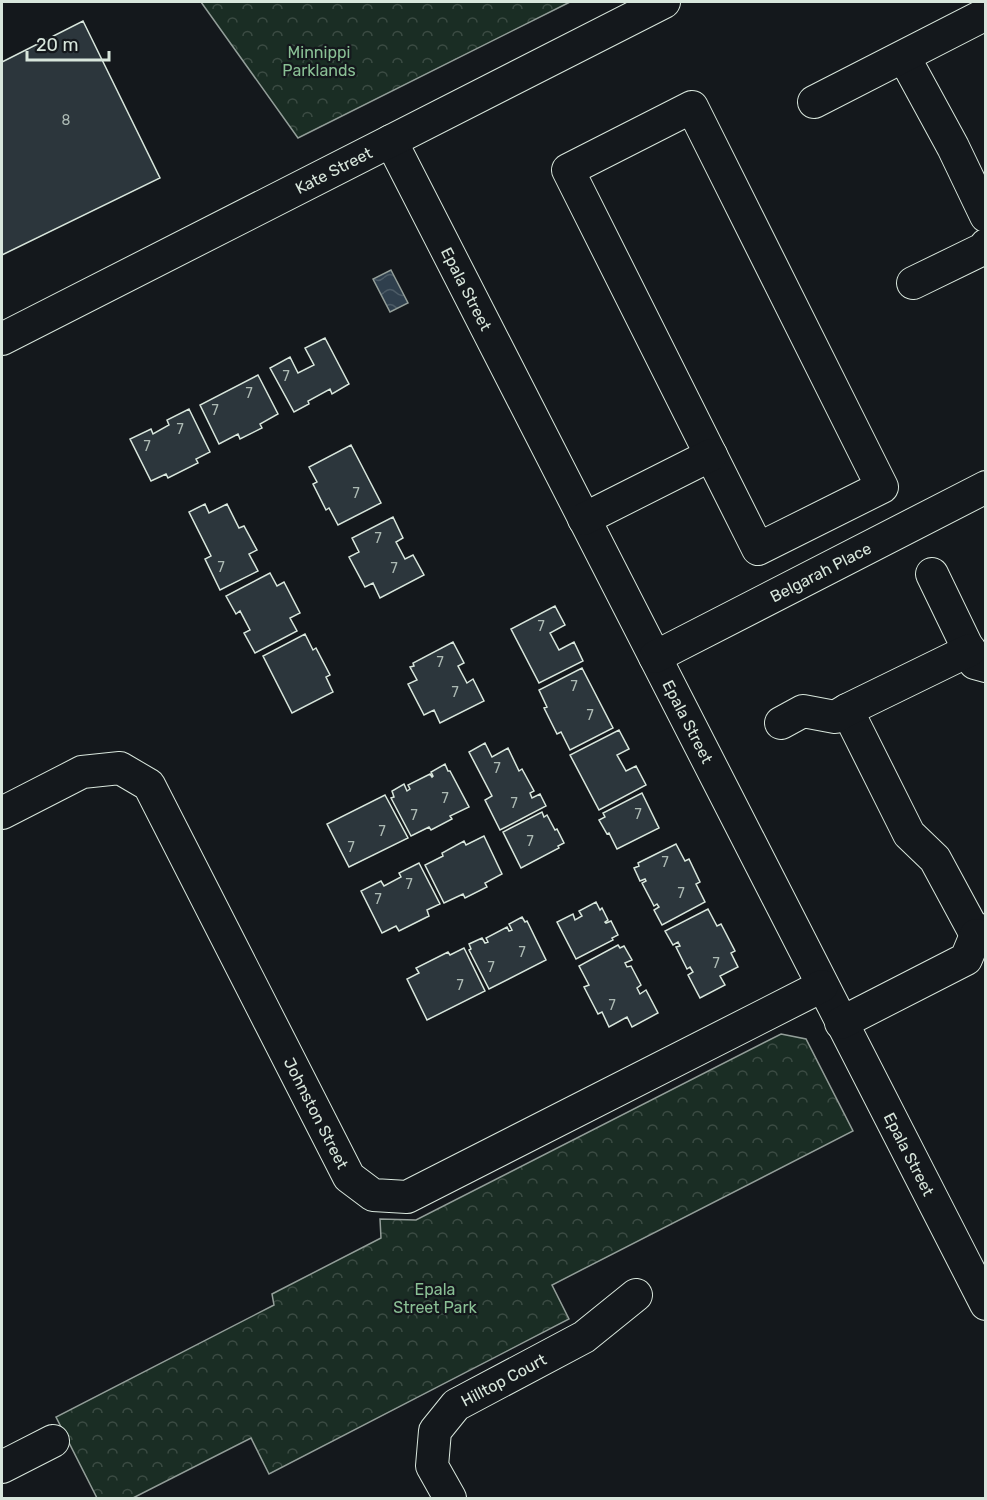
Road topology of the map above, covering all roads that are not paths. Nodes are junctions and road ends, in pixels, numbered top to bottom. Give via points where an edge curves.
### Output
1 (664, 2) edge
2 (986, 14) edge
3 (904, 57) junction
4 (814, 102) dead end
5 (392, 141) junction
6 (986, 216) edge
7 (986, 245) edge
8 (914, 283) dead end
9 (2, 339) edge
10 (711, 455) junction
11 (986, 487) edge
12 (584, 519) junction
13 (932, 574) dead end
14 (655, 657) junction
15 (978, 658) edge
16 (847, 710) junction
17 (781, 723) dead end
18 (2, 813) edge
19 (981, 932) edge
20 (822, 986) junction
21 (842, 1023) junction
22 (636, 1295) dead end
23 (986, 1304) edge
24 (52, 1441) dead end
25 (2, 1467) edge
26 (450, 1498) edge

1 - 5 street, Kate Street
2 - 3 street
3 - 4 street
3 - 6 street
5 - 9 street, Kate Street
5 - 12 street, Epala Street
7 - 8 street
10 - 10 street via 758,549 882,487 692,107 568,170
10 - 12 street
11 - 14 street, Belgarah Place
12 - 14 street, Epala Street
13 - 15 street
14 - 20 street, Epala Street
15 - 16 street
16 - 17 street via 835,717 803,711
16 - 19 street via 909,834 935,859
18 - 20 street, Johnston Street via 82,772 120,768 149,785 349,1177 373,1195 407,1197
19 - 21 street via 966,959
20 - 21 street, Epala Street
21 - 23 street, Epala Street
22 - 26 street, Hilltop Court via 584,1337 456,1405 435,1431 432,1466
24 - 25 street

